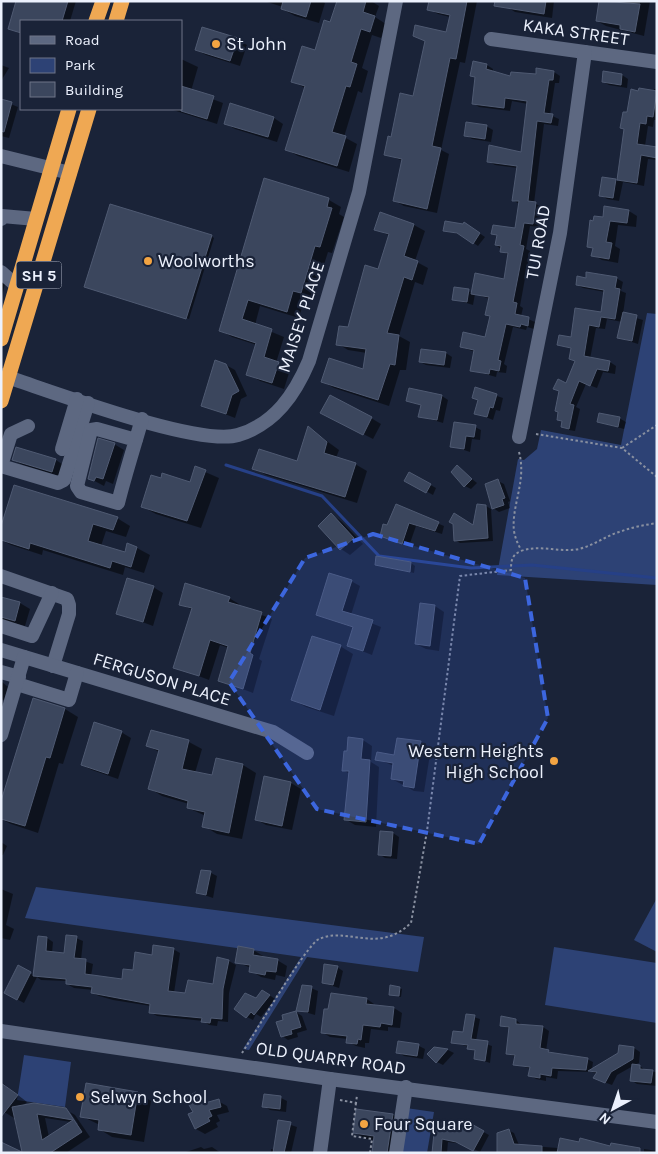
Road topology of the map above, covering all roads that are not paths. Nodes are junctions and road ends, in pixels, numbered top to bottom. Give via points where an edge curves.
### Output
1 (103, 1) edge
2 (122, 1) edge
3 (396, 1) edge
4 (96, 20) edge
5 (116, 20) edge
6 (491, 39) dead end
7 (585, 52) junction
8 (657, 62) edge
9 (69, 110) edge
10 (89, 110) edge
11 (1, 156) edge
12 (51, 167) junction
13 (70, 173) junction
14 (2, 217) edge
15 (36, 219) junction
16 (1, 272) edge
17 (16, 286) junction
18 (1, 339) edge
19 (5, 376) edge
20 (1, 401) edge
21 (82, 401) junction
22 (142, 419) junction
23 (28, 426) dead end
24 (520, 438) dead end
25 (136, 440) junction
26 (101, 488) dead end
27 (120, 494) junction
28 (1, 576) edge
29 (52, 593) junction
30 (1, 626) edge
31 (1, 650) edge
32 (24, 658) junction
33 (53, 666) junction
34 (1, 672) edge
35 (77, 673) junction
36 (18, 680) junction
37 (6, 704) edge
38 (2, 729) edge
39 (307, 753) dead end
40 (1, 1031) edge
41 (330, 1078) junction
42 (406, 1087) junction
43 (657, 1122) edge
44 (320, 1153) edge
45 (396, 1153) edge

1 - 4 highway
2 - 5 highway
3 - 22 street, MAISEY PLACE via 359,192 309,361 298,385 270,418 237,435 215,438
6 - 7 street, KAKA STREET
7 - 8 street, KAKA STREET
7 - 24 street, TUI ROAD via 560,233
9 - 12 highway, SH 5
10 - 13 highway, SH 5
11 - 12 street
12 - 13 street
12 - 15 highway, SH 5
13 - 19 highway, SH 5
14 - 15 street
15 - 17 highway, SH 5
16 - 17 street
17 - 18 highway, SH 5
19 - 20 highway, SH 5
19 - 21 street, MAISEY PLACE
21 - 22 street, MAISEY PLACE
21 - 23 street via 67,442 64,480 58,483 1,466 11,434
22 - 25 street
25 - 27 street
25 - 27 street via 97,429 89,432 89,444 77,486 81,492 118,503
26 - 27 street
28 - 29 street
29 - 30 street via 51,606 38,636
29 - 33 street via 67,598 69,605
31 - 32 street, FERGUSON PLACE
32 - 33 street, FERGUSON PLACE
32 - 36 street
33 - 35 street, FERGUSON PLACE
34 - 36 street
35 - 36 street via 69,700
35 - 39 street, FERGUSON PLACE via 273,732
36 - 37 street
37 - 38 street
40 - 41 street, OLD QUARRY ROAD
41 - 42 street, OLD QUARRY ROAD
41 - 44 street
42 - 43 street, OLD QUARRY ROAD
42 - 45 street

